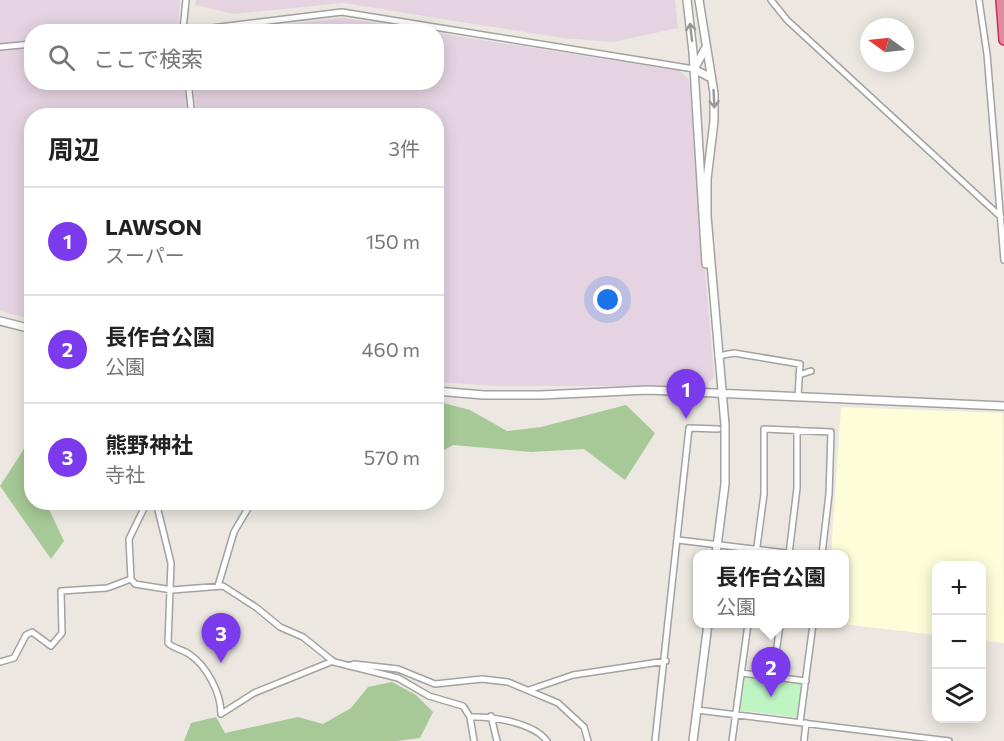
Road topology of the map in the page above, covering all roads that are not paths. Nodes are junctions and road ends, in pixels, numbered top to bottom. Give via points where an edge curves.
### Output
1 (186, 0) edge
2 (687, 0) edge
3 (699, 0) edge
4 (771, 0) edge
5 (979, 0) edge
6 (1001, 0) edge
7 (182, 24) edge
8 (242, 24) edge
9 (420, 24) edge
10 (444, 28) edge
11 (1004, 40) edge
12 (24, 45) edge
13 (706, 45) junction
14 (0, 47) edge
15 (694, 69) junction
16 (711, 78) junction
17 (189, 90) edge
18 (191, 108) edge
19 (1001, 217) junction
20 (1004, 260) edge
21 (711, 278) junction
22 (0, 321) edge
23 (24, 327) edge
24 (718, 356) junction
25 (811, 371) dead end
26 (800, 375) junction
27 (444, 392) edge
28 (721, 392) junction
29 (798, 396) junction
30 (1004, 406) edge
31 (718, 429) dead end
32 (797, 430) junction
33 (143, 510) edge
34 (158, 510) edge
35 (247, 510) edge
36 (678, 540) junction
37 (718, 544) junction
38 (717, 550) edge
39 (746, 550) edge
40 (756, 550) edge
41 (789, 550) edge
42 (823, 550) edge
43 (131, 579) junction
44 (218, 586) junction
45 (172, 590) junction
46 (707, 628) edge
47 (747, 628) edge
48 (779, 628) edge
49 (813, 628) edge
50 (333, 661) junction
51 (666, 661) junction
52 (0, 662) edge
53 (347, 666) junction
54 (741, 673) junction
55 (773, 677) junction
56 (806, 681) junction
57 (529, 690) junction
58 (697, 710) junction
59 (736, 714) junction
60 (491, 716) junction
61 (471, 717) junction
62 (803, 723) junction
63 (876, 732) junction
64 (474, 741) edge
65 (496, 741) edge
66 (547, 741) edge
67 (588, 741) edge
68 (655, 741) edge
69 (693, 741) edge
70 (732, 741) edge
71 (804, 741) edge
72 (875, 741) edge
73 (949, 741) edge

1 - 7 street
15 -> 2 street
3 - 13 street
4 - 19 street via 787,20
5 - 19 street
6 - 11 highway
8 - 9 street via 347,12
10 - 15 street
12 - 14 street
13 - 15 street
13 - 16 street
15 - 16 street
15 - 21 street via 702,217
16 -> 21 street via 714,121 707,179
17 - 18 street
19 - 20 street
21 - 24 street
22 - 23 street
24 - 26 street via 734,353 800,364
24 - 28 street
25 - 26 street
26 - 29 street
27 - 28 street via 484,395 617,390
28 - 29 street
28 - 37 street via 726,459
29 - 30 street
31 - 36 street via 689,428
32 - 40 street via 764,429 764,485
32 - 41 street via 797,488
32 - 42 street via 831,432
33 - 43 street via 129,539
34 - 45 street via 171,563
35 - 44 street via 234,531
36 - 37 street
36 - 51 street
37 - 38 street
37 - 39 street
43 - 45 street via 135,584
43 - 52 street via 107,588 61,591 62,633 51,646 32,633 26,635 14,657
44 - 45 street
44 - 50 street via 230,589
45 - 50 street via 166,625 168,643 200,664 219,698 220,714 254,693
46 - 58 street
47 - 54 street
48 - 55 street
49 - 56 street
50 - 53 street
51 - 57 street via 573,675
51 - 68 street
53 - 57 street via 398,669 435,684 498,680
53 - 61 street via 398,678 429,696 464,706
54 - 55 street
54 - 59 street
55 - 56 street
56 - 62 street
57 - 67 street via 558,703 584,727
58 - 59 street
58 - 69 street
59 - 62 street
59 - 70 street
60 - 61 street
60 - 65 street
60 - 66 street via 541,733
61 - 64 street
62 - 63 street
62 - 71 street
63 - 72 street
63 - 73 street

